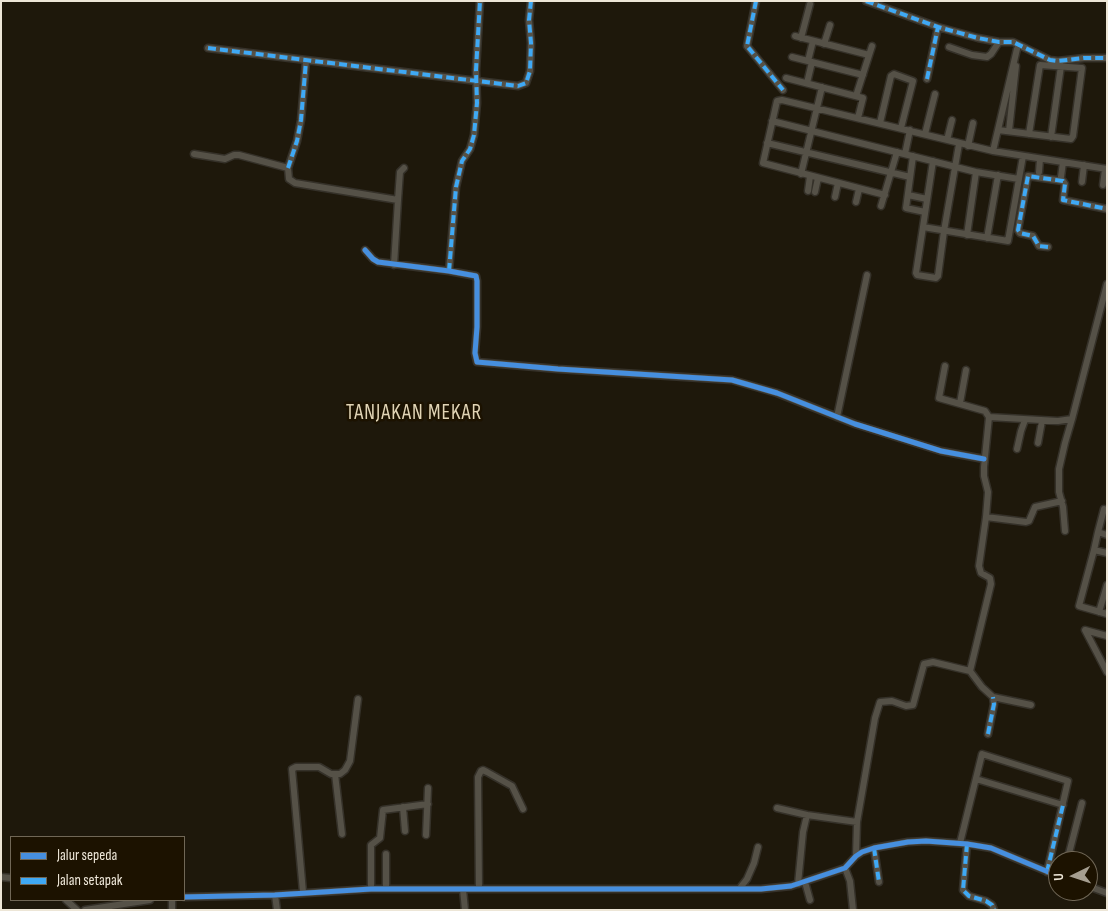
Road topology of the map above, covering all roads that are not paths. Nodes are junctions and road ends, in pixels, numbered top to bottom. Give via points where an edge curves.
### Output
1 (480, 1) edge
2 (531, 1) edge
3 (756, 1) edge
4 (866, 1) edge
5 (810, 4) dead end
6 (830, 25) dead end
7 (938, 27) junction
8 (813, 41) junction
9 (998, 42) junction
10 (824, 44) junction
11 (872, 46) dead end
12 (948, 47) dead end
13 (208, 48) dead end
14 (1017, 49) dead end
15 (869, 55) junction
16 (792, 57) dead end
17 (1107, 58) edge
18 (306, 60) junction
19 (1014, 61) junction
20 (810, 62) junction
21 (1061, 66) junction
22 (863, 75) junction
23 (786, 78) dead end
24 (927, 80) dead end
25 (477, 81) junction
26 (807, 83) junction
27 (822, 87) junction
28 (783, 90) dead end
29 (935, 94) dead end
30 (856, 96) junction
31 (816, 108) junction
32 (858, 118) junction
33 (952, 120) dead end
34 (772, 121) junction
35 (880, 123) junction
36 (973, 123) dead end
37 (901, 128) junction
38 (910, 130) junction
39 (998, 130) junction
40 (811, 131) junction
41 (1009, 132) junction
42 (925, 134) junction
43 (1029, 134) junction
44 (1050, 137) junction
45 (947, 140) junction
46 (767, 143) junction
47 (960, 144) junction
48 (968, 146) junction
49 (993, 151) junction
50 (897, 152) junction
51 (806, 153) junction
52 (194, 154) dead end
53 (905, 154) junction
54 (913, 156) junction
55 (1023, 156) junction
56 (1040, 159) junction
57 (933, 161) junction
58 (1063, 162) junction
59 (1084, 165) junction
60 (955, 167) junction
61 (288, 168) junction
62 (404, 168) dead end
63 (1106, 169) edge
64 (976, 172) junction
65 (1038, 172) dead end
66 (891, 173) junction
67 (801, 174) junction
68 (810, 176) junction
69 (998, 176) junction
70 (910, 177) junction
71 (1061, 177) dead end
72 (818, 178) junction
73 (1020, 179) junction
74 (1082, 182) dead end
75 (838, 183) junction
76 (1103, 185) dead end
77 (859, 189) junction
78 (884, 195) junction
79 (908, 195) junction
80 (835, 197) dead end
81 (928, 198) junction
82 (398, 200) junction
83 (856, 202) dead end
84 (882, 206) dead end
85 (1107, 209) edge
86 (926, 212) junction
87 (923, 227) junction
88 (944, 231) junction
89 (967, 235) junction
90 (987, 238) junction
91 (1048, 247) dead end
92 (365, 250) dead end
93 (394, 265) junction
94 (449, 271) junction
95 (867, 275) dead end
96 (1107, 284) edge
97 (945, 366) dead end
98 (966, 370) dead end
99 (960, 403) junction
100 (837, 417) junction
101 (989, 417) junction
102 (1072, 419) junction
103 (1025, 420) junction
104 (1042, 421) junction
105 (1038, 443) dead end
106 (1018, 449) dead end
107 (984, 459) junction
108 (1062, 501) junction
109 (1107, 510) edge
110 (986, 516) junction
111 (1065, 531) dead end
112 (1098, 532) junction
113 (1107, 534) edge
114 (1094, 550) junction
115 (1107, 553) edge
116 (1107, 585) edge
117 (1099, 612) junction
118 (1107, 614) edge
119 (1107, 636) edge
120 (970, 671) junction
121 (1107, 672) edge
122 (993, 697) junction
123 (358, 699) dead end
124 (1031, 706) dead end
125 (988, 734) dead end
126 (335, 774) junction
127 (976, 779) junction
128 (428, 788) dead end
129 (1082, 803) dead end
130 (428, 804) junction
131 (1063, 806) junction
132 (403, 807) junction
133 (777, 808) dead end
134 (523, 809) dead end
135 (807, 814) junction
136 (857, 822) junction
137 (405, 831) dead end
138 (342, 834) dead end
139 (426, 835) dead end
140 (963, 843) junction
141 (758, 846) dead end
142 (874, 848) junction
143 (1053, 851) edge
144 (1070, 851) edge
145 (386, 854) dead end
146 (856, 856) junction
147 (845, 868) junction
148 (1048, 872) edge
149 (879, 882) dead end
150 (801, 883) junction
151 (371, 888) junction
152 (740, 888) junction
153 (386, 889) junction
154 (463, 889) junction
155 (479, 889) junction
156 (303, 892) junction
157 (275, 895) junction
158 (185, 897) edge
159 (810, 900) dead end
160 (67, 901) edge
161 (144, 901) edge
162 (77, 910) edge
163 (85, 910) edge
164 (277, 910) edge
165 (465, 910) edge
166 (853, 910) edge
167 (994, 910) edge

1 - 25 street
2 - 25 street via 531,56 526,83 513,86
3 - 28 street via 747,46
4 - 7 street
5 - 8 street via 798,37
6 - 10 street
7 - 9 street
7 - 24 street
8 - 10 street
8 - 20 street
9 - 12 street via 987,57
9 - 17 street via 1019,44 1050,60
10 - 15 street
11 - 15 street
13 - 18 street
14 - 19 street
15 - 22 street
16 - 20 street
18 - 25 street
18 - 61 street via 300,127
19 - 39 street
19 - 41 street via 1016,71
20 - 22 street
20 - 26 street
21 - 43 street via 1040,65
21 - 44 street
21 - 44 street via 1080,67 1082,70 1073,136 1068,140
22 - 30 street
23 - 26 street
25 - 94 street via 472,143 462,161 456,187
26 - 27 street
27 - 30 street
27 - 31 street
29 - 42 street
30 - 32 street via 863,99
31 - 32 street
31 - 34 street via 780,100
31 - 40 street
32 - 35 street
33 - 45 street
34 - 40 street
34 - 46 street
35 - 37 street
35 - 37 street via 894,74 913,81
36 - 48 street
37 - 38 street
38 - 42 street
38 - 53 street
39 - 41 street
39 - 49 street
40 - 50 street
40 - 51 street
41 - 43 street
42 - 45 street
43 - 44 street
45 - 47 street
46 - 51 street
46 - 67 street via 763,163
47 - 48 street
47 - 60 street
48 - 49 street
49 - 55 street
50 - 53 street
50 - 66 street
51 - 66 street
51 - 67 street
52 - 61 street via 225,159 236,155
53 - 54 street
54 - 57 street
54 - 70 street
55 - 56 street
55 - 73 street
56 - 58 street
56 - 65 street
57 - 60 street
57 - 81 street
58 - 59 street
58 - 71 street
59 - 63 street
59 - 74 street
60 - 64 street
60 - 88 street
61 - 82 street via 290,179 295,182
62 - 82 street via 400,172
63 - 76 street
64 - 69 street
64 - 89 street
66 - 70 street
66 - 78 street
67 - 68 street
68 - 72 street
68 - 72 street via 811,192
69 - 73 street
69 - 90 street
70 - 79 street
72 - 75 street
73 - 90 street via 1008,241
75 - 77 street
75 - 80 street
77 - 78 street
77 - 83 street
78 - 84 street
79 - 81 street
79 - 86 street via 906,208
81 - 86 street
82 - 93 street
85 - 91 street via 1063,200 1063,181 1027,176 1018,230 1033,236 1039,246
86 - 87 street
87 - 88 street
87 - 88 street via 917,275 938,278
88 - 89 street
89 - 90 street
92 - 93 street via 378,262
93 - 94 street
94 - 100 street via 472,274 476,278 477,362 732,380 777,393
95 - 100 street
96 - 102 street
97 - 99 street via 939,398
98 - 99 street
99 - 101 street via 985,411
100 - 107 street via 952,454
101 - 103 street
101 - 107 street
102 - 104 street
102 - 108 street via 1059,469
103 - 104 street
103 - 106 street
104 - 105 street
107 - 110 street via 988,492
108 - 110 street via 1035,506 1026,522
108 - 111 street
109 - 112 street via 1104,509
110 - 120 street via 979,566 991,584
112 - 113 street
112 - 114 street
114 - 115 street
114 - 117 street via 1079,606
116 - 117 street
117 - 118 street
119 - 121 street via 1085,630
120 - 122 street
120 - 136 street via 938,662 926,663 913,706 880,702
122 - 124 street
122 - 125 street
123 - 126 street via 350,761 345,770
126 - 138 street
126 - 156 street via 319,767 292,769
127 - 131 street
127 - 131 street via 982,754 1068,781
127 - 140 street
128 - 130 street
129 - 144 street
130 - 132 street
130 - 139 street
131 - 143 street
132 - 137 street
132 - 151 street via 383,810 380,838 371,845
133 - 135 street
134 - 155 street via 512,786 483,770 481,772 478,777
135 - 136 street
135 - 150 street
136 - 146 street
140 - 142 street via 908,842
140 - 148 street via 991,848
140 - 167 street via 963,890 969,896 986,901
141 - 152 street via 748,879
142 - 146 street
142 - 149 street
145 - 153 street
146 - 147 street
147 - 150 street
147 - 166 street
150 - 152 street via 761,889
150 - 159 street
151 - 153 street
151 - 156 street
152 - 155 street
153 - 154 street
154 - 155 street
154 - 165 street
156 - 157 street
157 - 158 street
157 - 164 street
160 - 162 street
161 - 163 street

